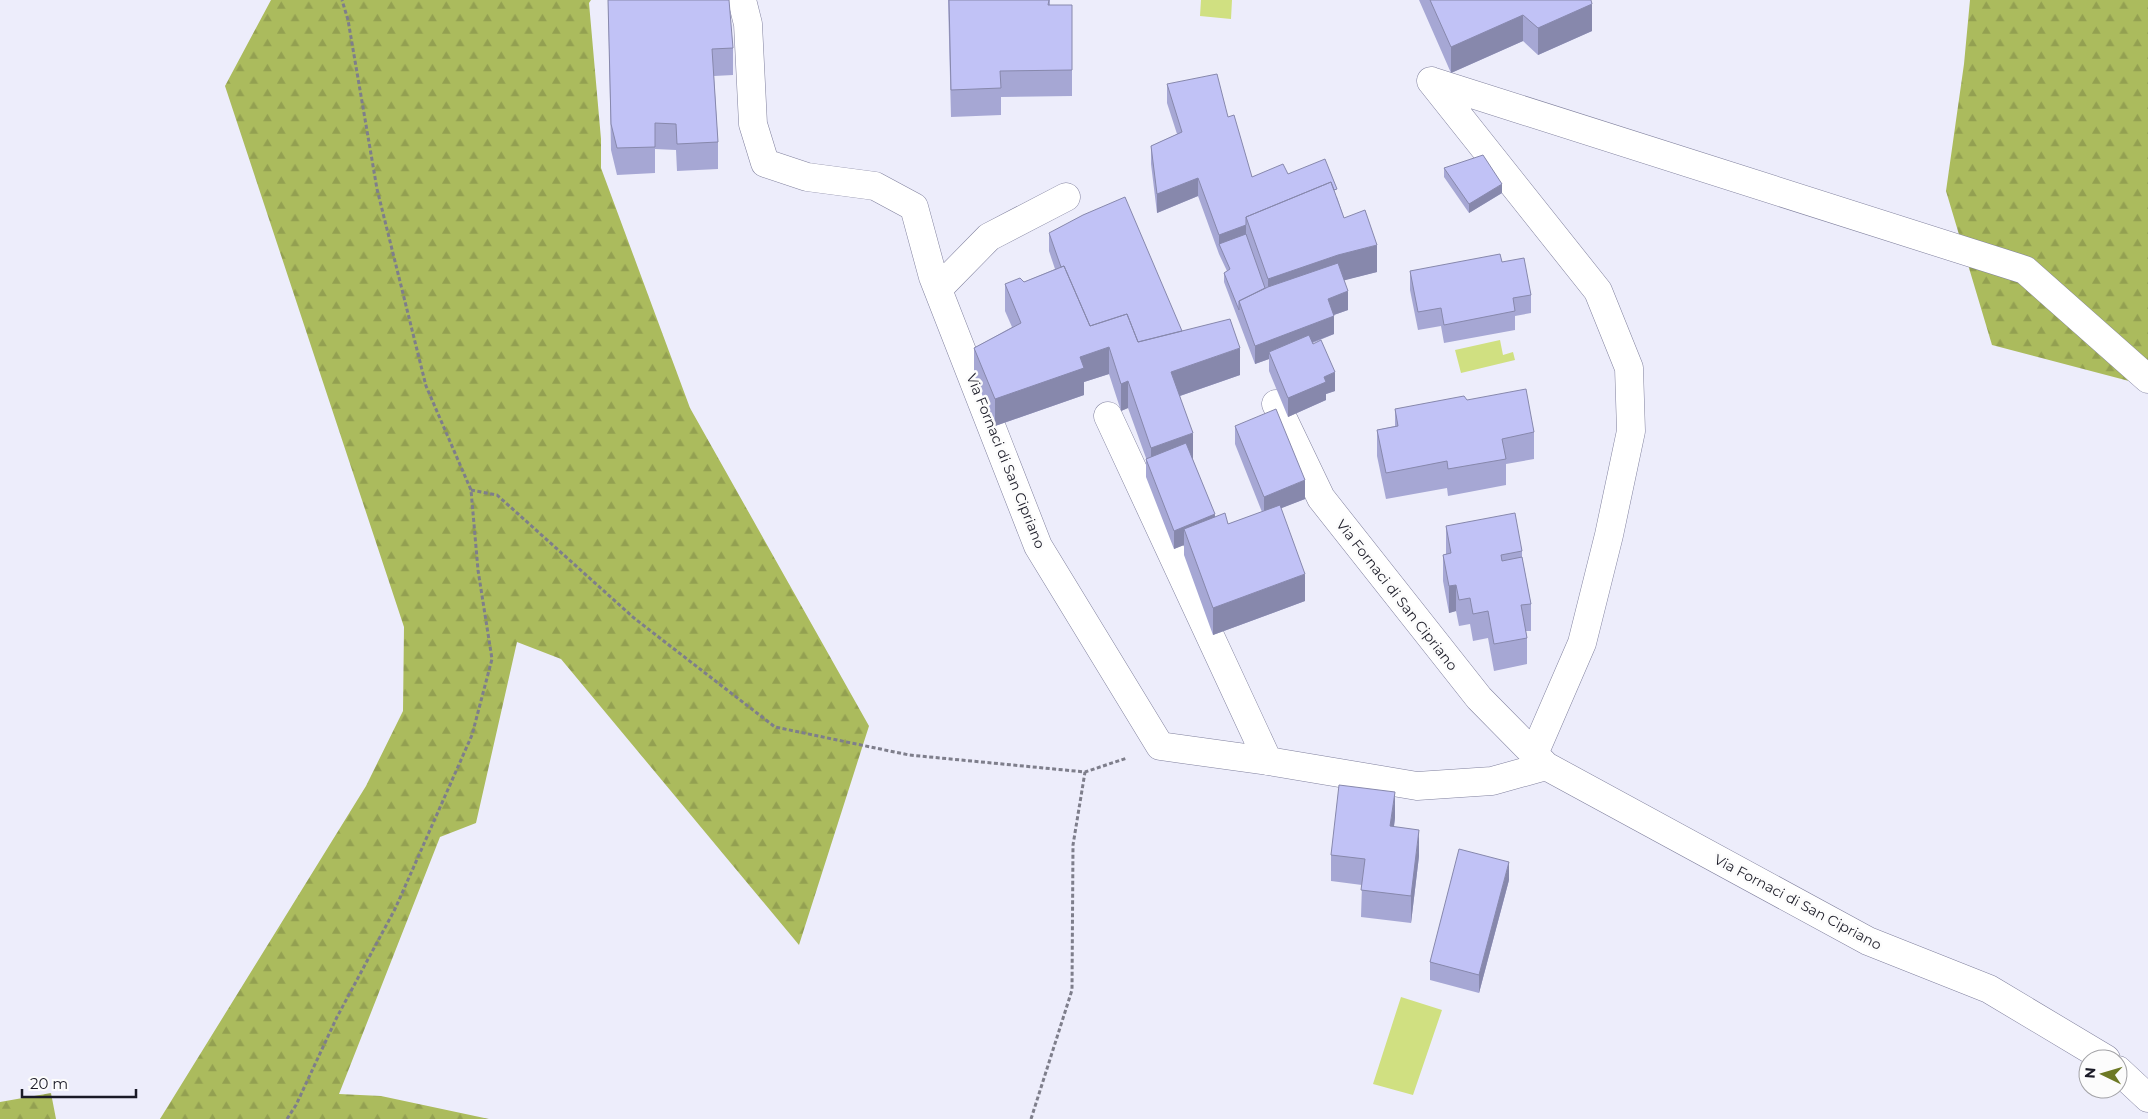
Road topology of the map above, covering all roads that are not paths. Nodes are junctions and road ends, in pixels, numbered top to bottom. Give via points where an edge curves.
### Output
1 (742, 0) edge
2 (1066, 198) dead end
3 (938, 289) junction
4 (2148, 380) edge
5 (1276, 404) dead end
6 (1108, 416) dead end
7 (1540, 760) junction
8 (1268, 761) junction
9 (2089, 1049) edge
10 (2128, 1079) edge
11 (2148, 1098) edge

1 - 3 street, Via Fornaci di San Cipriano via 748,24 753,124 764,163 807,177 875,186 914,207
2 - 3 street via 989,236
3 - 8 street, Via Fornaci di San Cipriano via 1038,546 1160,746
4 - 7 street via 2025,270 1430,81 1598,291 1629,368 1631,431 1609,535 1582,643
5 - 7 street, Via Fornaci di San Cipriano via 1321,498 1478,698
6 - 8 street
7 - 8 street via 1492,781 1417,786
7 - 9 street, Via Fornaci di San Cipriano via 1868,941 1989,989
10 - 11 street

